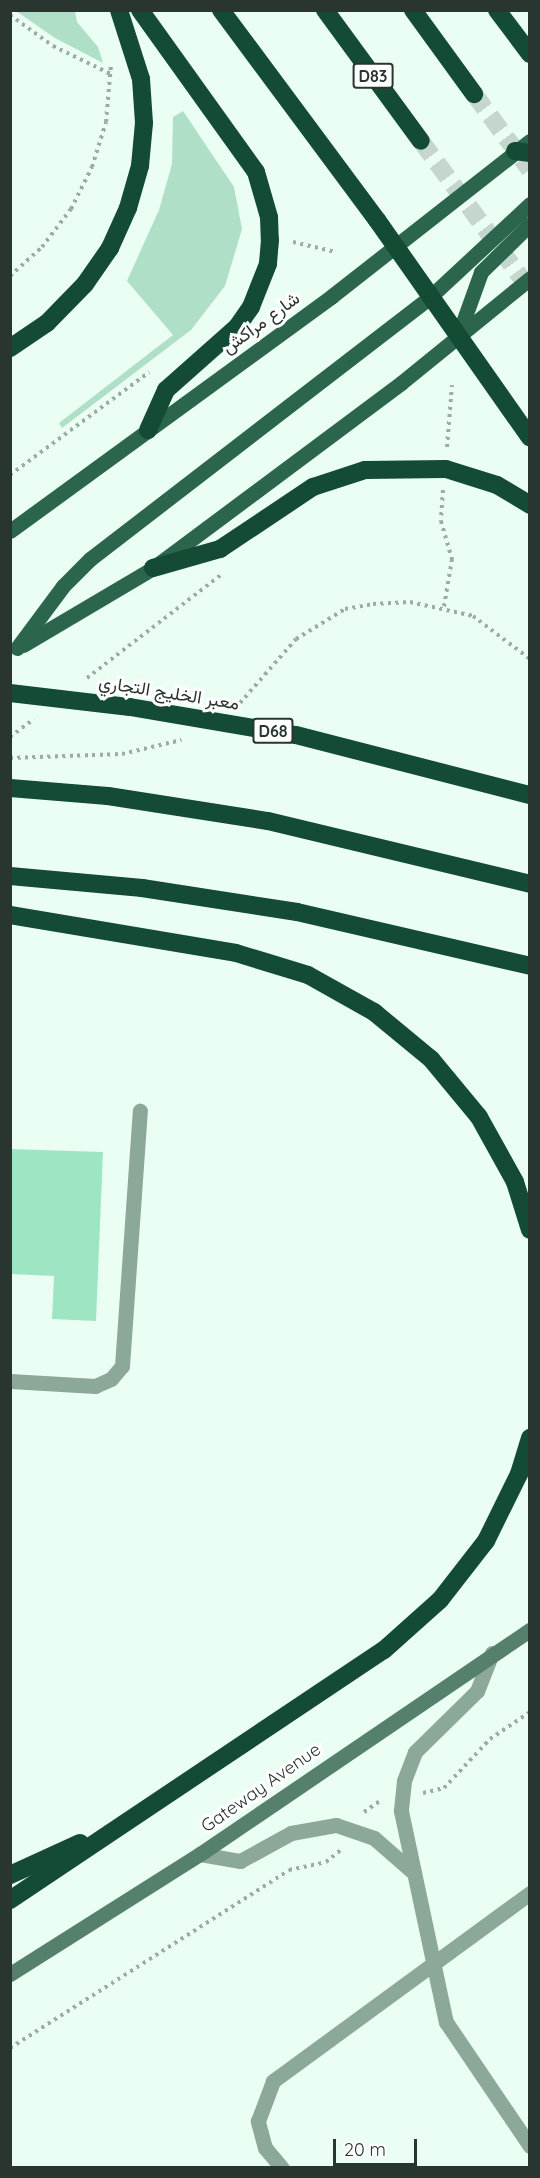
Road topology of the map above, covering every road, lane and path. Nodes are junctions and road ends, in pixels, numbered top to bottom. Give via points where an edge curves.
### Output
1 (119, 10) edge
2 (140, 10) edge
3 (221, 10) edge
4 (325, 10) edge
5 (413, 10) edge
6 (497, 10) edge
7 (10, 15) edge
8 (530, 54) edge
9 (110, 58) dead end
10 (112, 75) junction
11 (474, 93) tunnel mouth
12 (421, 141) tunnel mouth
13 (525, 148) edge
14 (530, 204) edge
15 (530, 224) edge
16 (396, 247) junction
17 (10, 276) edge
18 (530, 278) edge
19 (431, 296) junction
20 (458, 336) junction
21 (10, 348) edge
22 (159, 364) dead end
23 (452, 385) dead end
24 (148, 430) junction
25 (530, 438) edge
26 (446, 469) junction
27 (10, 475) edge
28 (434, 488) dead end
29 (444, 488) junction
30 (530, 505) edge
31 (10, 531) edge
32 (232, 567) dead end
33 (153, 568) junction
34 (444, 607) junction
35 (530, 649) edge
36 (14, 651) edge
37 (525, 652) junction
38 (530, 658) edge
39 (83, 681) dead end
40 (10, 693) edge
41 (232, 711) dead end
42 (38, 716) dead end
43 (10, 737) edge
44 (188, 738) dead end
45 (10, 758) edge
46 (10, 788) edge
47 (530, 795) edge
48 (10, 876) edge
49 (530, 884) edge
50 (10, 915) edge
51 (530, 966) edge
52 (140, 1111) dead end
53 (530, 1230) edge
54 (10, 1381) edge
55 (530, 1438) edge
56 (530, 1630) edge
57 (492, 1653) junction
58 (530, 1712) edge
59 (401, 1796) junction
60 (133, 1818) junction
61 (351, 1828) junction
62 (200, 1854) junction
63 (414, 1873) junction
64 (10, 1875) edge
65 (530, 1893) edge
66 (10, 1900) edge
67 (28, 1963) junction
68 (431, 1965) junction
69 (10, 1974) edge
70 (10, 1985) edge
71 (10, 2048) edge
72 (530, 2146) edge
73 (282, 2168) edge

1 - 21 highway via 141,79 144,123 140,166 128,208 110,248 85,284 47,322
2 - 24 highway via 256,172 269,217 270,240 268,264 251,307 237,327 166,390
3 - 16 highway
4 - 12 highway, D83
5 - 11 highway
6 - 8 highway
7 - 10 path via 53,46
9 - 10 path
10 - 17 path via 106,122 92,167 71,209 42,247
13 - 16 main road, شارع مراكش
14 - 19 main road
15 - 20 main road via 481,272
16 - 19 highway
16 - 24 main road, شارع مراكش
18 - 20 main road
19 - 20 highway
19 - 36 main road via 90,560 63,586
20 - 25 highway
20 - 33 main road
22 - 27 path
23 - 26 path
24 - 31 main road, شارع مراكش
26 - 29 path
26 - 30 highway via 496,485
26 - 33 highway via 391,466 339,477 314,487 220,549
28 - 29 path
29 - 34 path via 441,521 452,559
32 - 39 path
33 - 36 main road
34 - 37 path via 473,616
34 - 41 path via 410,602 345,609 296,639
35 - 37 path
37 - 38 path
40 - 47 highway, معبر الخليج التجاري / D68 via 130,707 296,735
42 - 43 path
44 - 45 path via 122,754
46 - 49 highway via 108,796 268,821
48 - 51 highway via 142,888 297,912
50 - 53 highway via 236,953 308,975 374,1012 431,1059 479,1117 515,1182
52 - 54 lane via 122,1366 111,1378 95,1386
55 - 60 highway via 519,1474 486,1541 440,1600 384,1650
56 - 57 street, Gateway Avenue
57 - 59 lane via 477,1691 415,1752
57 - 62 street, Gateway Avenue
58 - 59 path via 490,1739 444,1788
59 - 61 path via 371,1806
59 - 63 lane
60 - 64 highway
60 - 66 highway
61 - 62 lane via 305,1828 240,1861
61 - 63 lane via 374,1838
61 - 71 path via 335,1857 289,1870
62 - 67 street, Gateway Avenue
63 - 68 lane
65 - 68 lane
67 - 69 street, Gateway Avenue
67 - 70 street
68 - 72 lane via 455,2038
68 - 73 lane via 273,2081 258,2121 266,2148

